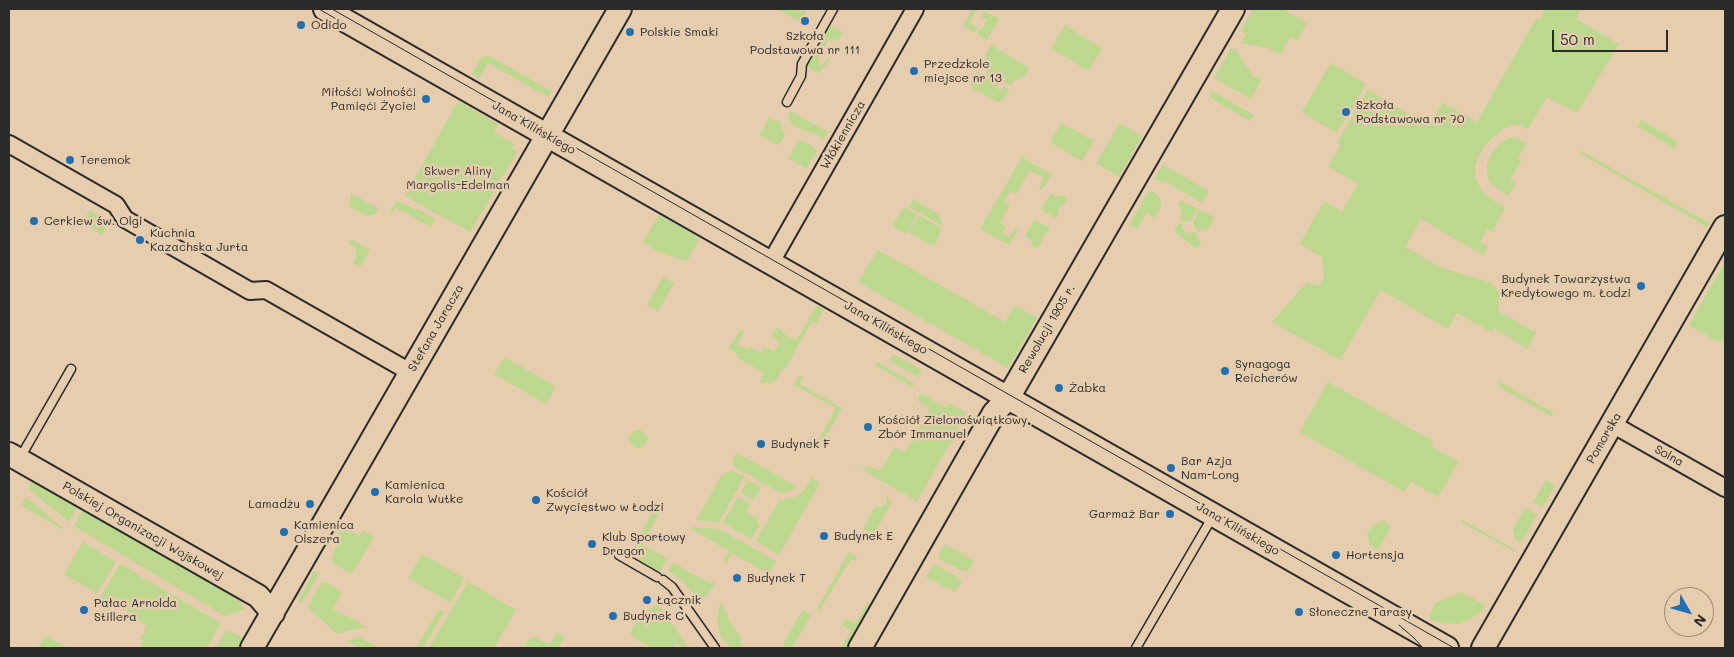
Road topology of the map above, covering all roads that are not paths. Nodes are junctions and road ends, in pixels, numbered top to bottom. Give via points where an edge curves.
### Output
1 (325, 9) edge
2 (620, 9) edge
3 (833, 9) edge
4 (915, 9) edge
5 (1234, 9) edge
6 (787, 102) dead end
7 (547, 135) junction
8 (9, 144) edge
9 (1725, 228) edge
10 (771, 262) junction
11 (71, 369) dead end
12 (410, 372) junction
13 (1008, 398) junction
14 (1612, 424) junction
15 (14, 457) edge
16 (1725, 488) edge
17 (1214, 515) junction
18 (619, 555) dead end
19 (272, 613) junction
20 (1411, 628) junction
21 (252, 648) edge
22 (715, 648) edge
23 (860, 648) edge
24 (1136, 648) edge
25 (1425, 648) edge
26 (1447, 648) edge
27 (1483, 648) edge

1 - 7 street, Jana Kilińskiego
2 - 7 street, Stefana Jaracza
3 - 6 lane via 802,64 801,76
4 - 10 street, Włókiennicza
5 - 13 street, Rewolucji 1905 r.
7 - 10 street, Jana Kilińskiego
7 - 12 street, Stefana Jaracza
8 - 12 street via 116,205 124,219 250,290 266,290
9 - 14 street, Pomorska
10 - 13 street, Jana Kilińskiego
11 - 15 lane
12 - 19 street, Stefana Jaracza
13 - 17 street, Jana Kilińskiego
13 - 23 street, Rewolucji 1905 r. via 994,413
14 - 16 street, Solna
14 - 27 street, Pomorska
15 - 19 street, Polskiej Organizacji Wojskowej via 258,596
17 - 20 street, Jana Kilińskiego
17 - 24 lane
18 - 22 lane via 672,587
19 - 21 street, Stefana Jaracza
20 - 25 street
20 - 26 street, Jana Kilińskiego

